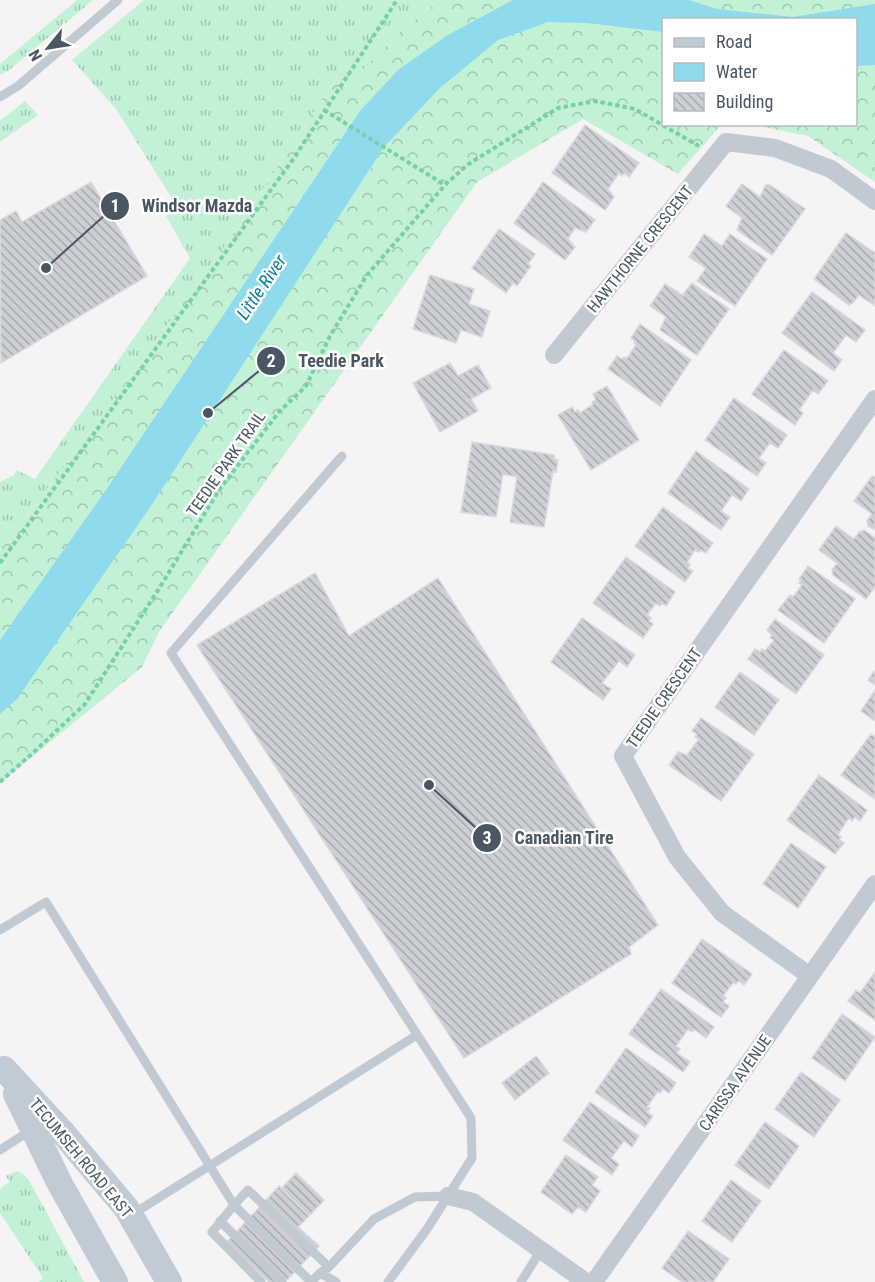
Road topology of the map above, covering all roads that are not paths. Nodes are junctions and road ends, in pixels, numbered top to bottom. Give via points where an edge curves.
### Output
1 (118, 0) edge
2 (0, 97) edge
3 (875, 201) edge
4 (555, 355) dead end
5 (875, 399) edge
6 (342, 456) dead end
7 (875, 884) edge
8 (0, 930) edge
9 (810, 976) junction
10 (417, 1035) junction
11 (2, 1067) edge
12 (33, 1129) junction
13 (0, 1150) edge
14 (209, 1166) junction
15 (448, 1196) junction
16 (234, 1205) junction
17 (131, 1216) junction
18 (220, 1221) junction
19 (541, 1250) junction
20 (329, 1267) junction
21 (320, 1274) junction
22 (114, 1282) edge
23 (169, 1282) edge
24 (261, 1282) edge
25 (282, 1282) edge
26 (311, 1282) edge
27 (336, 1282) edge
28 (388, 1282) edge
29 (521, 1282) edge
30 (586, 1282) edge
31 (594, 1282) edge

1 - 2 lane
3 - 4 street, HAWTHORNE CRESCENT via 831,169 775,148 726,142
5 - 9 street, TEEDIE CRESCENT via 623,756 677,857 722,913
6 - 10 lane via 171,653
7 - 9 street, CARISSA AVENUE
8 - 14 lane via 46,902
9 - 31 street, CARISSA AVENUE
10 - 14 lane
10 - 15 lane via 471,1118 472,1158
11 - 12 main road, TECUMSEH ROAD EAST
11 - 17 main road, TECUMSEH ROAD EAST
12 - 13 lane
12 - 22 main road, TECUMSEH ROAD EAST
14 - 16 lane
14 - 17 lane
15 - 19 street via 473,1202
15 - 20 lane via 415,1197 374,1219
15 - 28 lane
16 - 18 lane
16 - 20 lane via 248,1190
16 - 26 lane
17 - 23 main road, TECUMSEH ROAD EAST
18 - 24 lane via 212,1232
18 - 25 lane
19 - 29 lane
19 - 30 street
20 - 21 lane
21 - 26 lane
21 - 27 lane

